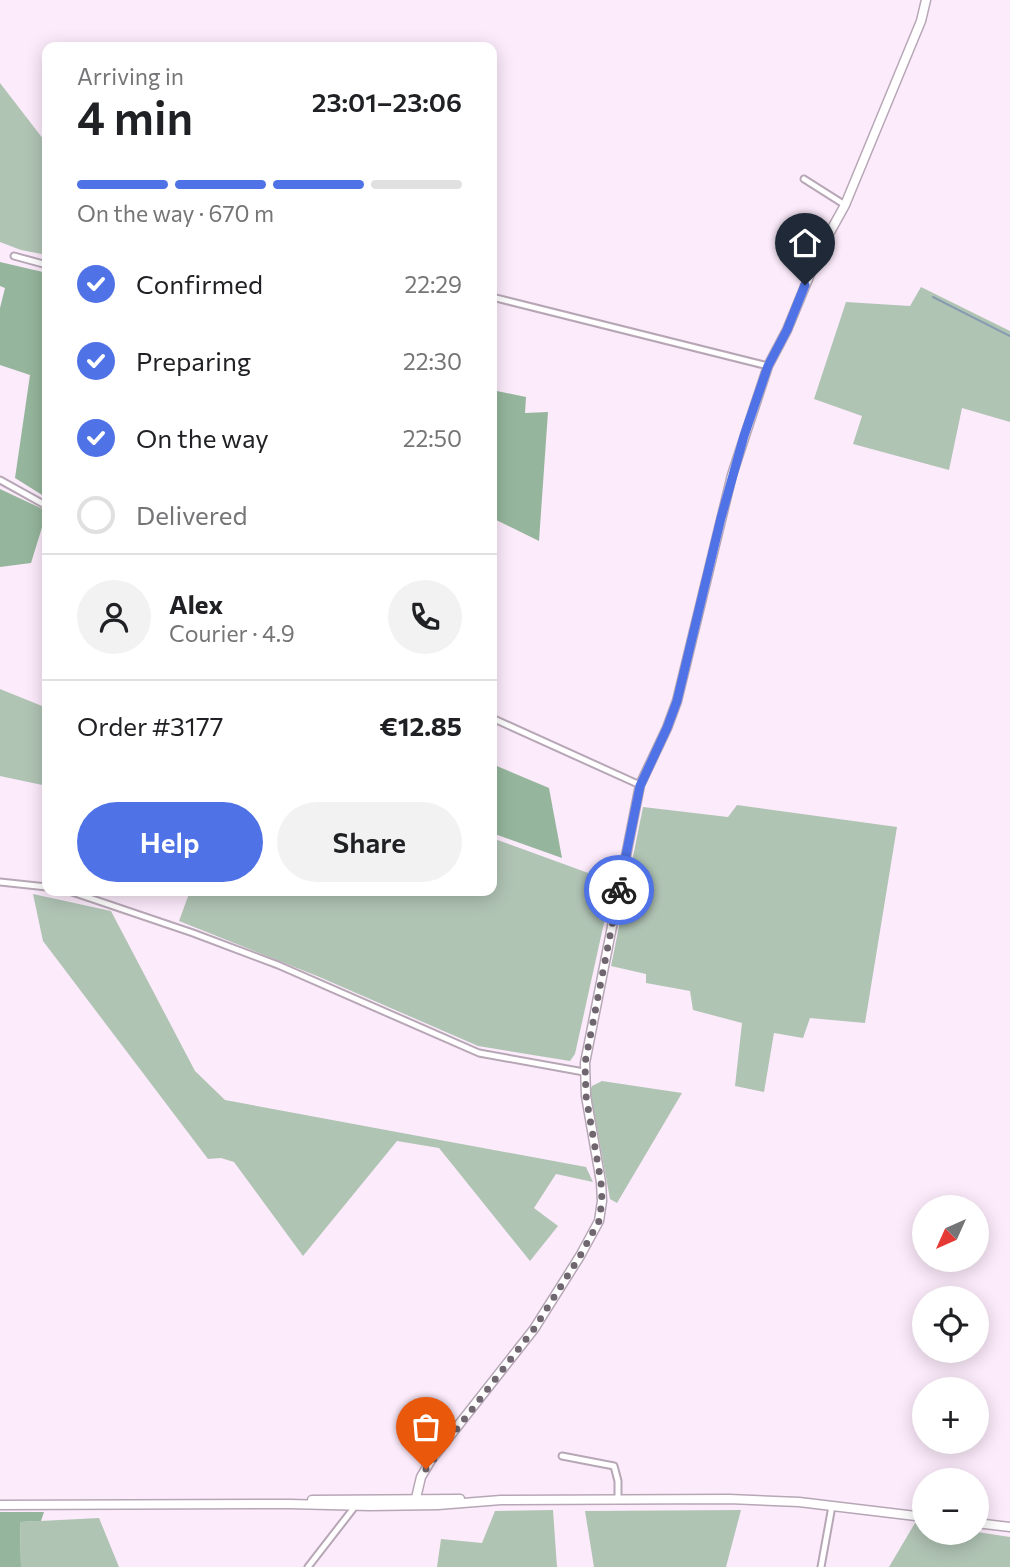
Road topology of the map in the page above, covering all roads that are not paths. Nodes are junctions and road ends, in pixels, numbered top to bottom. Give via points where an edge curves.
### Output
1 (926, 0) edge
2 (804, 178) dead end
3 (845, 205) junction
4 (14, 256) dead end
5 (42, 264) edge
6 (497, 298) edge
7 (768, 366) junction
8 (0, 480) edge
9 (42, 503) edge
10 (497, 720) edge
11 (640, 786) junction
12 (0, 882) edge
13 (42, 886) edge
14 (84, 896) edge
15 (584, 1072) junction
16 (562, 1456) dead end
17 (416, 1498) junction
18 (618, 1500) junction
19 (491, 1501) junction
20 (349, 1502) junction
21 (384, 1502) junction
22 (0, 1505) edge
23 (424, 1505) junction
24 (832, 1506) junction
25 (912, 1516) edge
26 (989, 1525) edge
27 (1010, 1527) edge
28 (308, 1567) edge
29 (821, 1567) edge

1 - 3 street
2 - 3 street
3 - 7 street
4 - 5 street
6 - 7 street
7 - 11 street via 729,486 677,701
8 - 9 street
10 - 11 street
11 - 15 street
12 - 13 street
14 - 15 street via 278,965 480,1053
15 - 17 street via 601,1182 599,1221 534,1329 431,1460
16 - 18 street via 614,1466
17 - 19 street
17 - 21 street
17 - 23 street
18 - 19 street
18 - 24 street via 729,1499
19 - 23 street
20 - 21 street
20 - 22 street
20 - 28 street via 353,1509
21 - 23 street
24 - 25 street
24 - 29 street
26 - 27 street

